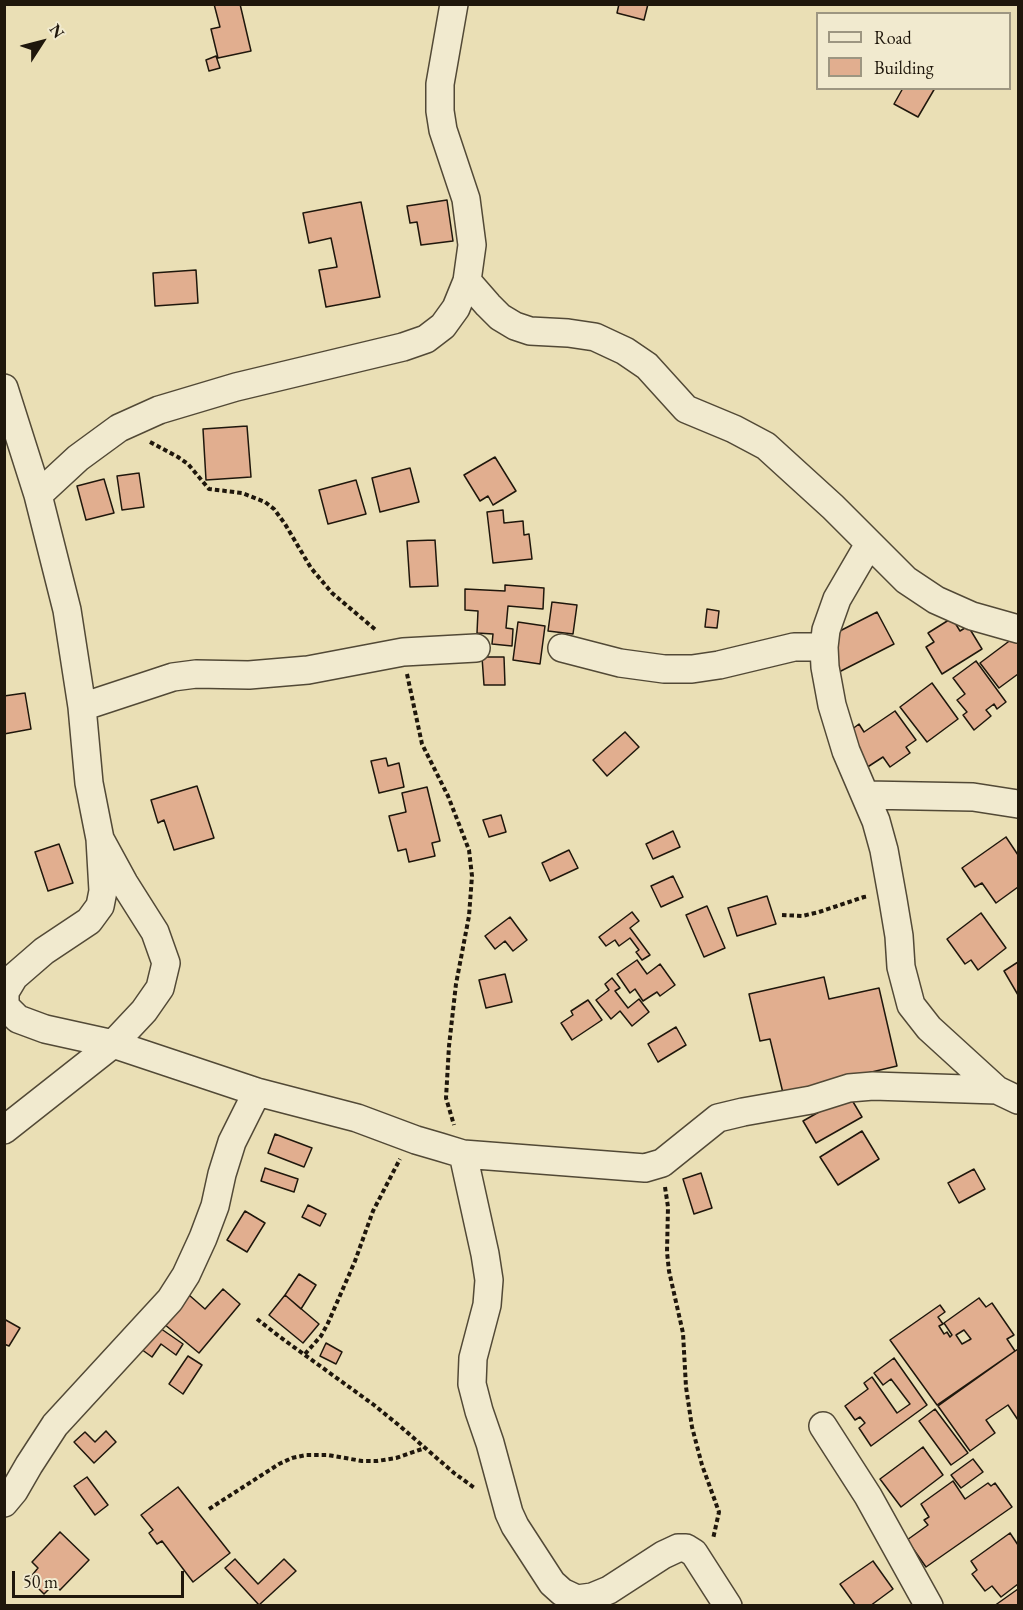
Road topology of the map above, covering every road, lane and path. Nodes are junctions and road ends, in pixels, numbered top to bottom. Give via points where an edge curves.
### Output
1 (454, 4) edge
2 (467, 281) junction
3 (4, 388) edge
4 (119, 428) junction
5 (38, 495) junction
6 (869, 544) junction
7 (1018, 629) edge
8 (824, 647) junction
9 (476, 648) dead end
10 (562, 648) dead end
11 (403, 652) junction
12 (81, 707) junction
13 (866, 795) junction
14 (1018, 804) edge
15 (100, 839) junction
16 (893, 900) junction
17 (782, 915) dead end
18 (5, 1006) edge
19 (112, 1044) junction
20 (257, 1092) junction
21 (1008, 1095) edge
22 (4, 1130) edge
23 (416, 1140) junction
24 (463, 1154) junction
25 (662, 1163) junction
26 (257, 1318) dead end
27 (304, 1354) junction
28 (823, 1426) dead end
29 (425, 1448) junction
30 (4, 1503) edge
31 (209, 1509) dead end
32 (509, 1513) junction
33 (705, 1571) junction
34 (728, 1605) edge
35 (929, 1605) edge

1 - 2 street via 440,84 440,111 466,199 472,245
2 - 4 street via 456,308 443,326 426,339 159,410
2 - 6 street via 500,317 515,326 596,337 625,351 647,366 686,409 766,446
3 - 5 street
4 - 5 street via 78,458
4 - 11 path via 178,457 209,489 242,493 266,502 332,593
5 - 12 street via 67,610
6 - 7 street via 906,580 936,600 972,616
6 - 8 street via 837,599
8 - 10 street via 794,647 692,669 620,663
8 - 13 street via 832,705 846,752
9 - 11 street
11 - 12 street via 308,670 173,677
11 - 24 path via 422,744 469,850 469,916 452,1012 446,1098
12 - 15 street
13 - 14 street via 973,797
13 - 16 street via 879,831
15 - 18 street via 100,906 89,921 14,977 5,992
15 - 19 street via 155,932 166,963 160,988
16 - 17 path via 864,897 802,916
16 - 21 street via 901,967 911,1005 929,1028
18 - 19 street via 18,1019 45,1029
19 - 20 street
19 - 22 street
20 - 23 street via 357,1118
20 - 30 street via 232,1142 215,1206 186,1275 170,1300 55,1425
21 - 25 street via 873,1086 849,1088 811,1101 718,1118
23 - 24 street
23 - 27 path via 397,1163 381,1194 328,1323
24 - 25 street via 618,1167 645,1168
24 - 32 street via 489,1280 487,1305 473,1358 472,1384
25 - 33 path via 668,1207 668,1262 683,1333 692,1427 719,1512
26 - 27 path
27 - 29 path
28 - 35 street
29 - 31 path via 377,1461 328,1455 292,1458
29 - 32 path
32 - 33 street via 552,1583 577,1599 609,1590 678,1548 694,1553
33 - 34 street

